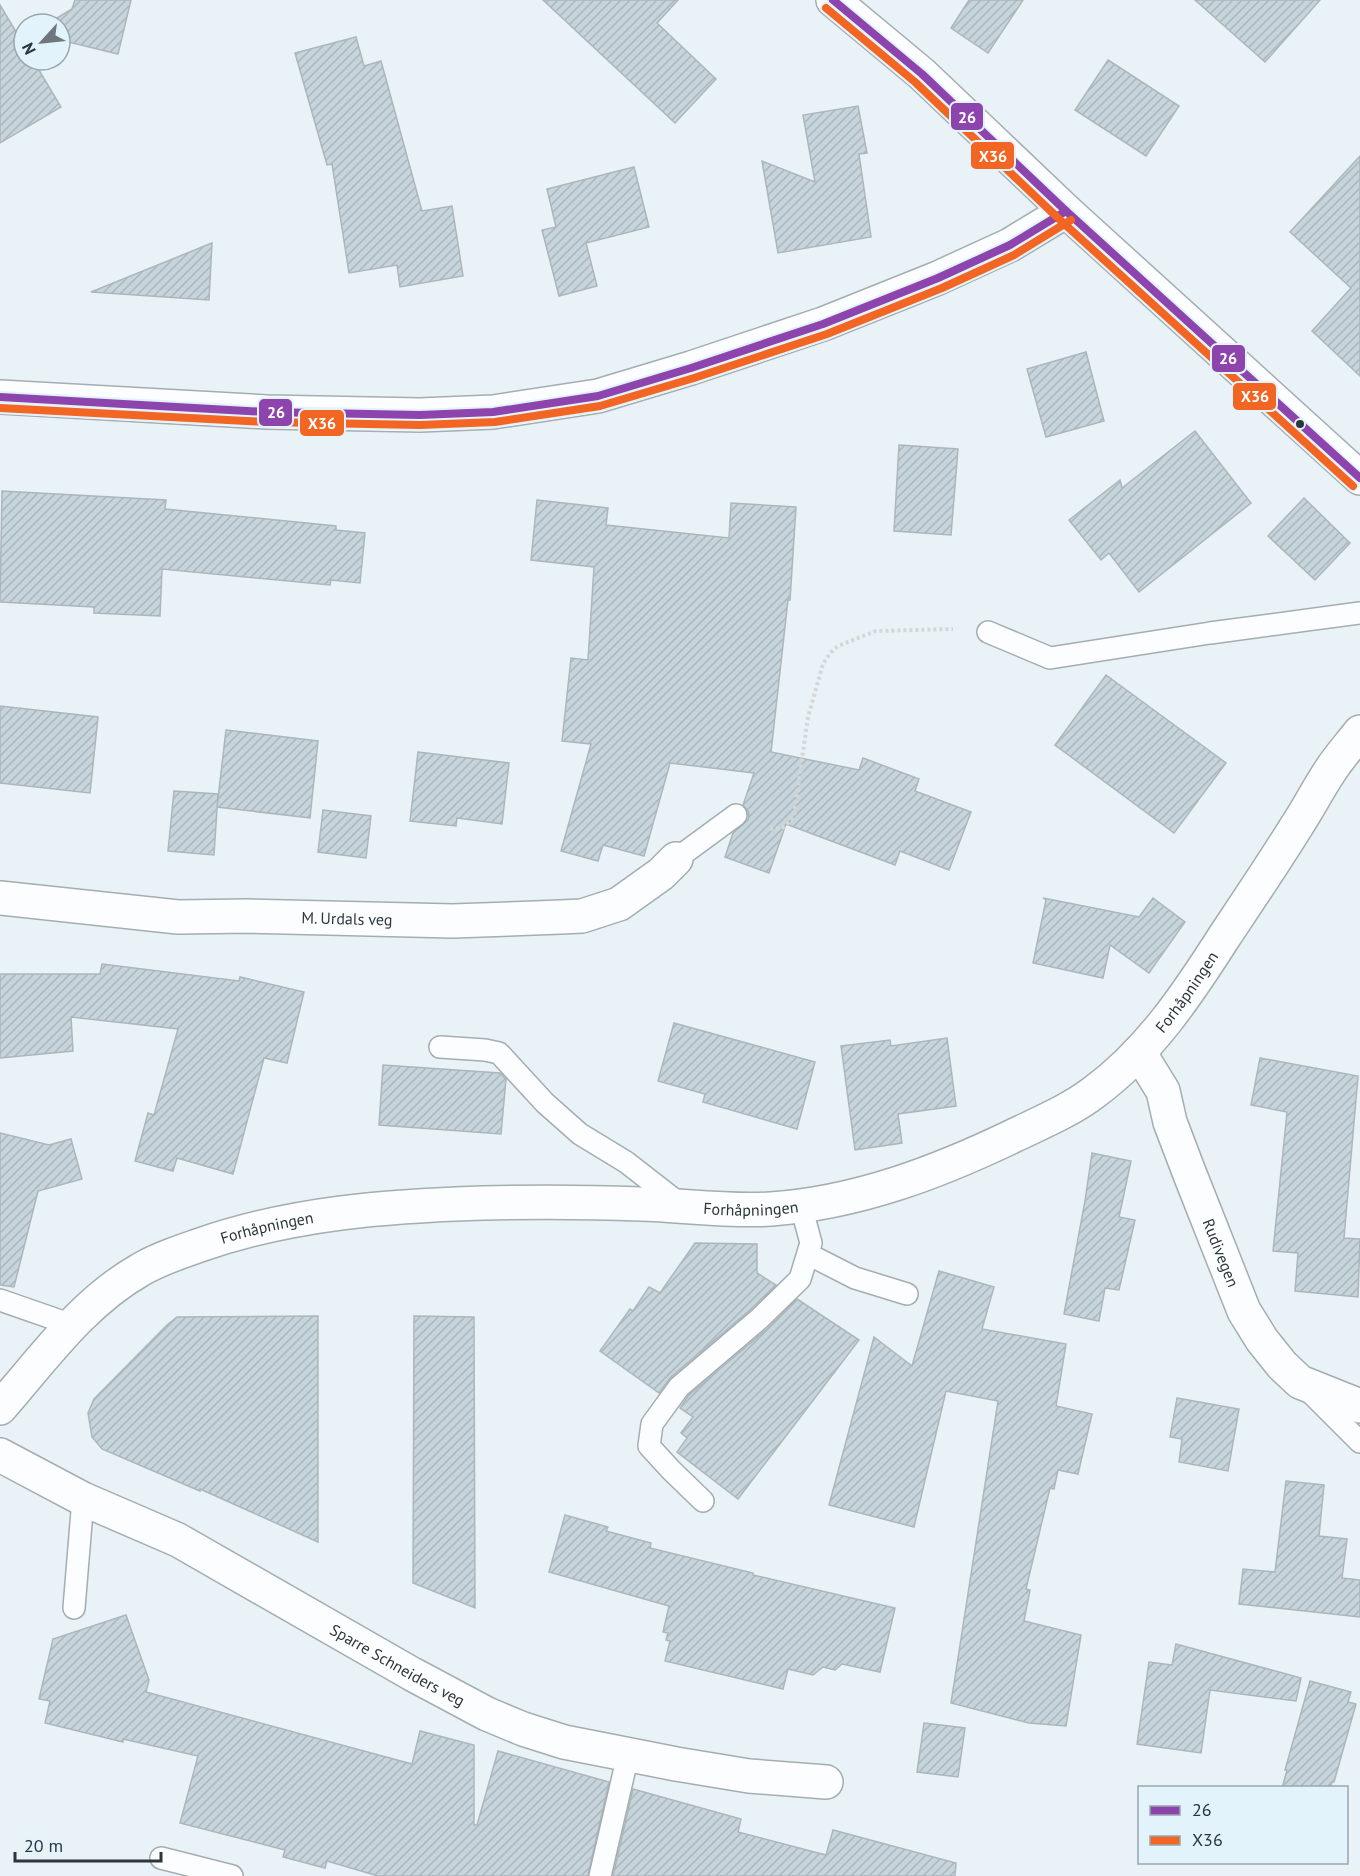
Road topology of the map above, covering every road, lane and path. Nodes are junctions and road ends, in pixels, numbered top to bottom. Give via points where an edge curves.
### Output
1 (836, 1) edge
2 (1066, 211) junction
3 (0, 397) edge
4 (1360, 478) edge
5 (1360, 613) edge
6 (988, 632) joint
7 (1360, 732) edge
8 (736, 815) joint
9 (676, 859) joint
10 (0, 898) edge
11 (440, 1047) dead end
12 (1139, 1052) junction
13 (682, 1206) junction
14 (801, 1206) junction
15 (808, 1254) junction
16 (908, 1294) dead end
17 (0, 1300) edge
18 (72, 1325) junction
19 (1300, 1382) junction
20 (1360, 1406) edge
21 (0, 1408) edge
22 (1360, 1442) edge
23 (0, 1455) edge
24 (83, 1499) junction
25 (703, 1501) dead end
26 (74, 1608) dead end
27 (628, 1755) junction
28 (826, 1782) dead end
29 (161, 1858) dead end
30 (232, 1876) edge
31 (600, 1876) edge

1 - 2 street via 922,74
2 - 3 street via 1010,245 833,320 598,396 493,412 420,415 267,412
2 - 4 street
5 - 6 lane via 1050,658
6 - 8 path via 876,631 838,646 823,664 815,687 794,816 784,826 767,829
7 - 12 street, Forhåpningen via 1331,770 1195,982
8 - 9 lane
9 - 10 street, M. Urdals veg via 619,904 582,916 453,921 178,917
11 - 13 lane via 499,1053 580,1134 626,1162
12 - 14 street, Forhåpningen via 1092,1094 964,1159 894,1185
12 - 19 street, Rudivegen via 1163,1091 1170,1122 1244,1311 1262,1340
13 - 14 street, Forhåpningen
13 - 18 street, Forhåpningen via 557,1202 431,1205 343,1212 282,1222 227,1236 140,1270
14 - 15 lane via 811,1243
15 - 16 lane via 855,1278
15 - 25 lane via 801,1279 679,1387 652,1424 649,1446
17 - 18 lane
18 - 21 street, Forhåpningen
19 - 20 street, Rudivegen
19 - 22 lane
23 - 24 street, Sparre Schneiders veg
24 - 26 lane
24 - 27 street, Sparre Schneiders veg via 178,1540 487,1714 564,1742
27 - 28 street, Sparre Schneiders veg via 749,1776
27 - 31 lane
29 - 30 lane

